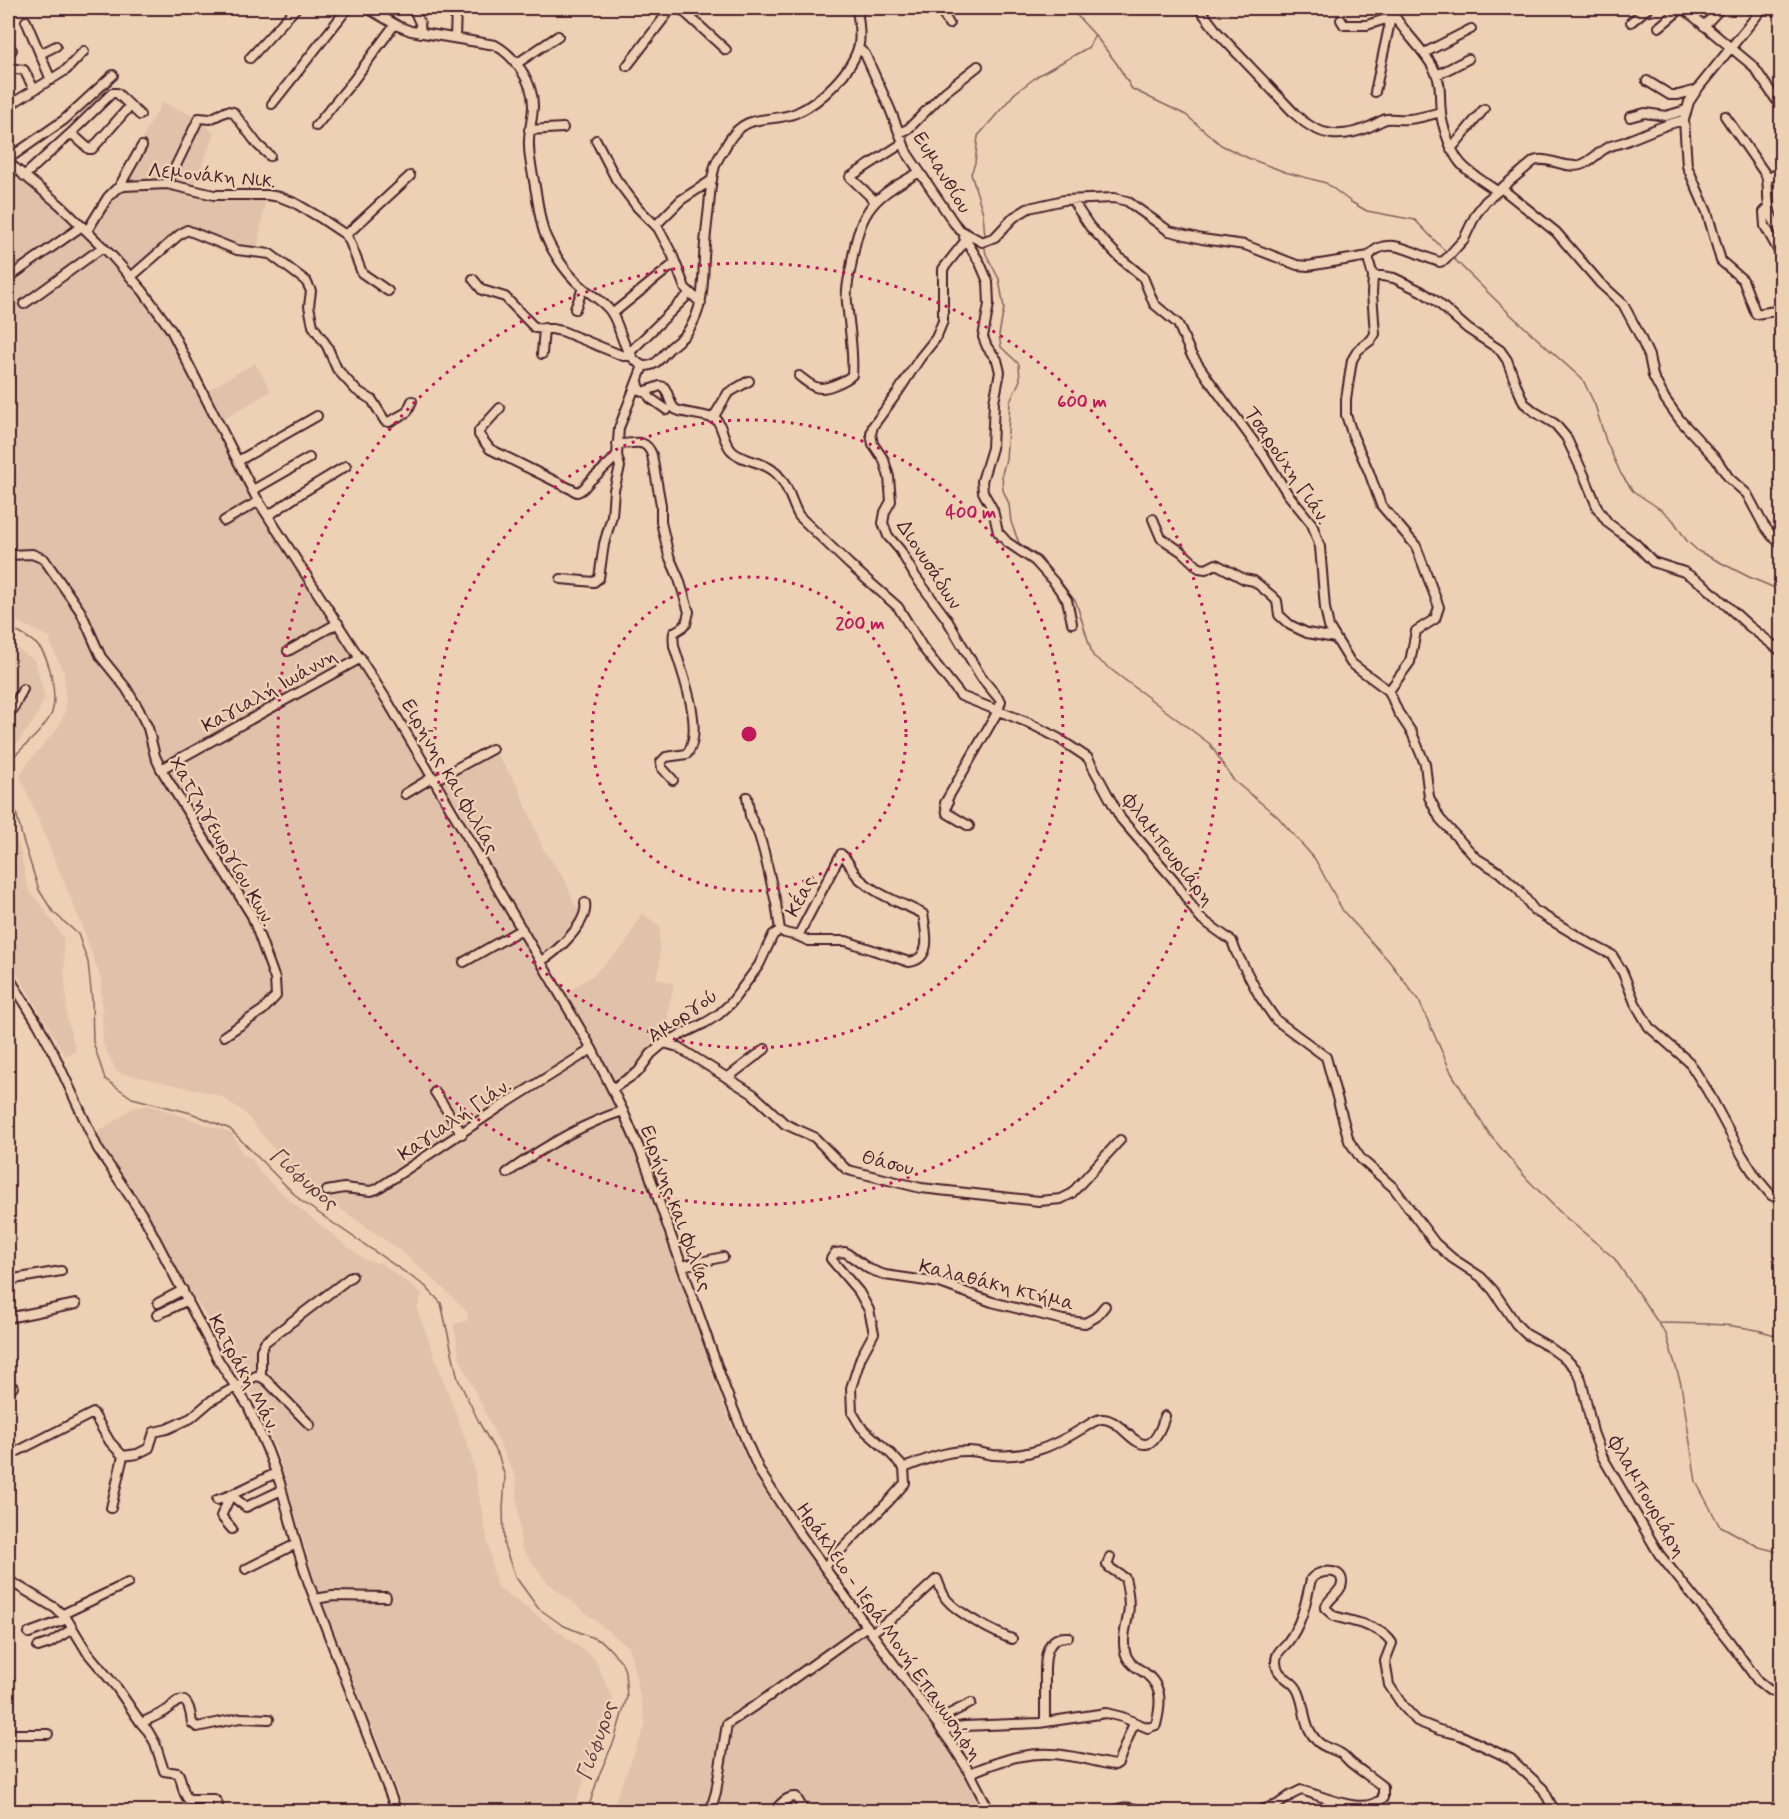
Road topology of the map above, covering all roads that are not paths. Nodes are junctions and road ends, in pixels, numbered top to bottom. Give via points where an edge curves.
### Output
1 (103, 8) edge
2 (111, 8) edge
3 (296, 8) edge
4 (348, 8) edge
5 (367, 8) edge
6 (413, 8) edge
7 (456, 8) edge
8 (670, 8) edge
9 (680, 8) edge
10 (857, 8) edge
11 (940, 8) edge
12 (1199, 8) edge
13 (1390, 8) edge
14 (1648, 8) edge
15 (1683, 8) edge
16 (1721, 8) edge
17 (1750, 8) edge
18 (1761, 11) edge
19 (1392, 17) junction
20 (1341, 20) dead end
21 (27, 21) dead end
22 (1631, 22) dead end
23 (395, 24) junction
24 (949, 24) dead end
25 (1704, 26) junction
26 (1659, 27) dead end
27 (1472, 28) dead end
28 (421, 33) junction
29 (558, 36) dead end
30 (454, 38) junction
31 (56, 46) dead end
32 (858, 48) junction
33 (1732, 48) junction
34 (726, 50) dead end
35 (84, 51) dead end
36 (1424, 53) junction
37 (40, 54) junction
38 (250, 58) dead end
39 (1468, 60) dead end
40 (516, 64) junction
41 (627, 66) dead end
42 (978, 66) dead end
43 (8, 68) edge
44 (113, 75) dead end
45 (1437, 75) junction
46 (51, 80) junction
47 (1647, 81) dead end
48 (34, 88) junction
49 (1697, 90) junction
50 (1375, 92) dead end
51 (272, 104) dead end
52 (8, 106) edge
53 (130, 106) junction
54 (1782, 108) edge
55 (1484, 110) dead end
56 (1686, 110) junction
57 (1441, 112) junction
58 (140, 115) dead end
59 (1725, 116) dead end
60 (1630, 117) dead end
61 (1684, 120) junction
62 (316, 126) dead end
63 (563, 128) dead end
64 (530, 130) junction
65 (71, 133) junction
66 (899, 133) junction
67 (596, 140) dead end
68 (903, 143) junction
69 (142, 146) dead end
70 (1451, 149) junction
71 (270, 156) dead end
72 (8, 160) edge
73 (1782, 171) edge
74 (920, 172) junction
75 (24, 176) junction
76 (410, 176) dead end
77 (1767, 179) junction
78 (712, 180) junction
79 (167, 184) junction
80 (118, 188) junction
81 (1499, 189) junction
82 (1072, 200) junction
83 (875, 201) junction
84 (1769, 207) junction
85 (656, 225) junction
86 (84, 229) junction
87 (960, 230) junction
88 (1782, 234) edge
89 (346, 236) junction
90 (966, 240) junction
91 (103, 247) junction
92 (1369, 256) junction
93 (1782, 257) edge
94 (675, 263) junction
95 (1373, 276) junction
96 (131, 277) junction
97 (8, 278) edge
98 (473, 279) dead end
99 (583, 288) junction
100 (388, 291) dead end
101 (689, 294) junction
102 (701, 303) junction
103 (24, 304) dead end
104 (575, 309) dead end
105 (1782, 310) edge
106 (612, 314) junction
107 (544, 328) junction
108 (542, 354) dead end
109 (630, 355) junction
110 (643, 366) junction
111 (799, 376) dead end
112 (638, 381) junction
113 (749, 381) dead end
114 (646, 392) junction
115 (412, 401) dead end
116 (500, 408) dead end
117 (667, 410) dead end
118 (317, 416) dead end
119 (713, 418) junction
120 (617, 444) junction
121 (617, 455) junction
122 (309, 458) dead end
123 (238, 461) junction
124 (346, 466) dead end
125 (253, 490) junction
126 (259, 501) junction
127 (268, 516) junction
128 (1153, 519) dead end
129 (224, 521) dead end
130 (1782, 543) edge
131 (8, 555) edge
132 (561, 579) dead end
133 (338, 623) junction
134 (1072, 623) dead end
135 (1335, 638) junction
136 (288, 651) dead end
137 (1782, 652) edge
138 (361, 658) junction
139 (23, 689) dead end
140 (1389, 691) junction
141 (998, 711) junction
142 (8, 714) edge
143 (492, 749) dead end
144 (161, 769) junction
145 (434, 778) junction
146 (673, 780) dead end
147 (405, 794) dead end
148 (747, 797) dead end
149 (969, 826) dead end
150 (585, 903) dead end
151 (522, 929) junction
152 (780, 930) junction
153 (798, 936) junction
154 (541, 961) junction
155 (464, 962) dead end
156 (8, 976) edge
157 (224, 1036) dead end
158 (664, 1043) junction
159 (592, 1049) junction
160 (765, 1049) dead end
161 (727, 1078) junction
162 (612, 1089) junction
163 (435, 1092) dead end
164 (623, 1111) junction
165 (462, 1134) junction
166 (1120, 1140) dead end
167 (507, 1173) dead end
168 (327, 1191) dead end
169 (1782, 1200) edge
170 (723, 1257) dead end
171 (682, 1266) junction
172 (61, 1271) dead end
173 (352, 1276) dead end
174 (8, 1280) edge
175 (183, 1290) junction
176 (188, 1300) junction
177 (158, 1303) dead end
178 (76, 1304) dead end
179 (1105, 1306) dead end
180 (157, 1315) dead end
181 (8, 1318) edge
182 (261, 1377) junction
183 (236, 1387) junction
184 (1165, 1416) dead end
185 (310, 1425) dead end
186 (8, 1456) edge
187 (123, 1456) junction
188 (904, 1468) junction
189 (760, 1472) joint
190 (276, 1473) junction
191 (282, 1490) junction
192 (231, 1495) junction
193 (217, 1500) dead end
194 (111, 1508) dead end
195 (232, 1529) dead end
196 (296, 1544) junction
197 (1110, 1557) dead end
198 (824, 1566) junction
199 (246, 1569) dead end
200 (8, 1580) edge
201 (128, 1583) dead end
202 (386, 1597) dead end
203 (315, 1599) junction
204 (65, 1616) junction
205 (72, 1629) junction
206 (869, 1629) junction
207 (29, 1633) dead end
208 (1068, 1637) dead end
209 (1012, 1639) dead end
210 (38, 1647) dead end
211 (1782, 1693) edge
212 (971, 1703) dead end
213 (268, 1719) dead end
214 (935, 1721) junction
215 (1045, 1722) junction
216 (141, 1723) junction
217 (1134, 1723) junction
218 (942, 1730) junction
219 (8, 1734) edge
220 (48, 1734) dead end
221 (970, 1773) junction
222 (219, 1812) edge
223 (397, 1812) edge
224 (710, 1812) edge
225 (773, 1812) edge
226 (805, 1812) edge
227 (990, 1812) edge
228 (1113, 1812) edge
229 (1144, 1812) edge
230 (1255, 1812) edge
231 (1555, 1812) edge

1 - 2 street
3 - 38 street
4 - 51 street
5 - 23 street
6 - 28 street
7 - 30 street
8 - 41 street
9 - 34 street
10 - 32 street
11 - 24 street
12 - 57 street via 1294,113 1323,132 1343,135 1384,120
13 - 19 street
14 - 22 street
15 - 25 street
15 - 26 street
16 - 25 street
17 - 18 street
18 - 33 street
19 - 20 street via 1366,25 1344,25
19 - 36 street
19 - 50 street
21 - 37 street
23 - 28 street
23 - 62 street
25 - 33 street
27 - 36 street
28 - 30 street
29 - 40 street
30 - 40 street via 495,45
31 - 37 street
32 - 66 street, Ευμανθίου via 865,54
32 - 78 street via 843,75 806,106 795,113 756,120 737,129 719,158
33 - 49 street
33 - 54 street via 1756,70
35 - 46 street
36 - 45 street
37 - 46 street
39 - 45 street
40 - 64 street via 532,94
42 - 66 street
43 - 48 street via 24,70
44 - 72 street via 64,120
45 - 57 street
46 - 48 street
47 - 49 street via 1670,95
48 - 52 street
49 - 56 street
53 - 58 street
53 - 65 street via 112,93
53 - 65 street via 92,149
55 - 70 street
56 - 60 street via 1666,116 1645,113
56 - 61 street
57 - 70 street
59 - 77 street
61 - 81 street via 1609,147 1580,165 1537,160
61 - 105 street via 1686,164 1707,212 1721,261 1743,280 1756,314
63 - 64 street
64 - 99 street via 530,157 544,231 562,264
65 - 75 street
66 - 68 street, Ευμανθίου
67 - 85 street via 616,179
68 - 74 street, Ευμανθίου
68 - 83 street via 850,177
69 - 80 street
70 - 81 street via 1462,166
71 - 79 street via 233,112 199,118
72 - 75 street, Ειρήνης και Φιλίας
73 - 77 street
74 - 83 street
74 - 87 street, Ευμανθίου
75 - 86 street, Ειρήνης και Φιλίας
76 - 89 street
77 - 84 street
78 - 85 street via 681,201
78 - 102 street
79 - 80 street, Λεμονάκη Νικ.
79 - 89 street, Λεμονάκη Νικ. via 214,195 284,198
80 - 86 street, Λεμονάκη Νικ.
81 - 92 street via 1478,210 1465,236 1445,260 1437,261 1392,246
81 - 130 street via 1557,232 1625,307 1665,399 1729,478 1747,494 1763,524
82 - 87 street, Ευμανθίου via 1024,210 988,241 978,241
82 - 92 street via 1123,199 1169,231 1245,245 1300,266
82 - 135 street, Τσαρούχη Γιάν. via 1090,227 1143,278 1156,305 1178,324 1195,360 1312,524 1320,551 1327,618
83 - 111 street via 856,237 846,291 852,375 822,389
84 - 88 street
84 - 93 street via 1764,212 1765,226
85 - 94 street
86 - 91 street, Ειρήνης και Φιλίας
86 - 97 street
87 - 90 street
89 - 100 street via 362,273
90 - 134 street via 987,282 989,304 983,337 1000,372 983,492 993,510 998,532 1035,561 1053,582 1067,600
90 - 141 street, Διονυσάδων via 943,269 943,321 936,338 873,426 871,436 889,477 891,501 883,523 888,536 1001,701
91 - 96 street, Ειρήνης και Φιλίας
91 - 103 street
92 - 95 street
94 - 101 street
94 - 106 street
95 - 137 street via 1394,278 1421,291 1500,350 1524,403 1556,424 1566,437 1608,523 1653,562 1684,572 1703,584
95 - 140 street via 1375,334 1352,360 1346,415 1379,502 1416,546 1438,607 1435,619 1416,631 1410,662
96 - 115 street via 187,230 237,250 270,254 306,281 311,291 313,326 337,369 356,390 372,400 385,421 404,414
96 - 123 street, Ειρήνης και Φιλίας via 176,338
98 - 107 street via 482,290 505,297 535,328
99 - 104 street
99 - 106 street
101 - 102 street
101 - 109 street
102 - 110 street via 683,337 656,363
106 - 109 street
107 - 108 street
107 - 109 street via 562,331 626,357
109 - 110 street
110 - 112 street
112 - 114 street via 640,390
112 - 120 street via 619,428
113 - 119 street via 728,393
114 - 117 street
114 - 119 street via 664,387 675,409
116 - 121 street via 479,430 483,443 572,490 584,489
118 - 123 street
119 - 141 street, Φλαμπουριάρη via 720,424 732,452 774,470 786,484 794,508 806,524 898,607 961,696
120 - 121 street
120 - 146 street via 640,443 649,448 669,556 689,612 686,624 673,637 694,718 694,733 687,754 666,757 661,762
121 - 132 street via 620,467 597,581
122 - 125 street
123 - 125 street, Ειρήνης και Φιλίας
124 - 127 street
125 - 126 street, Ειρήνης και Φιλίας
126 - 127 street, Ειρήνης και Φιλίας
126 - 129 street
127 - 133 street, Ειρήνης και Φιλίας
128 - 135 street via 1161,538 1199,568 1216,564 1254,581 1277,602 1280,615 1290,625
131 - 144 street, Χατζηγεωργίου Κων. via 37,555 45,560 84,619 101,657 138,708
133 - 136 street
133 - 138 street, Ειρήνης και Φιλίας
135 - 140 street, Τσαρούχη Γιάν. via 1351,663
138 - 144 street, Καγιαλή Ιωάννη
138 - 145 street, Ειρήνης και Φιλίας
139 - 142 street
140 - 169 street, Τσαρούχη Γιάν. via 1425,764 1429,797 1440,819 1476,858 1519,890 1534,910 1612,955 1649,1027 1689,1062 1756,1177 1771,1195
141 - 149 street via 945,803 946,813
141 - 211 street, Φλαμπουριάρη via 1058,738 1093,764 1120,819 1174,880 1200,918 1232,941 1276,1020 1326,1057 1349,1141 1361,1159 1394,1188 1435,1243 1493,1290 1526,1334 1575,1368 1602,1456 1659,1554 1758,1681 1769,1690
143 - 145 street
144 - 157 street, Χατζηγεωργίου Κων. via 252,916 276,984 273,1000
145 - 147 street
145 - 151 street, Ειρήνης και Φιλίας
148 - 152 street via 769,872
150 - 154 street via 586,909 569,938
151 - 154 street, Ειρήνης και Φιλίας
151 - 155 street
152 - 153 street, Κέας
152 - 158 street, Αμοργού via 773,935 759,965 732,1003 705,1023
153 - 153 street, Κέας via 808,941 846,941 909,962 923,956 926,949 923,914 895,902 860,879 841,854
154 - 159 street, Ειρήνης και Φιλίας
156 - 175 street, Κατράκη Μάν. via 53,1052 98,1149 138,1208
158 - 161 street, Θάσου via 678,1047
158 - 162 street, Αμοργού via 638,1072
159 - 162 street, Ειρήνης και Φιλίας
159 - 165 street, Καγιαλή Γιάν.
160 - 161 street
161 - 166 street, Θάσου via 753,1094 785,1124 814,1137 846,1168 921,1188 1039,1201 1061,1199 1071,1194
162 - 164 street, Ειρήνης και Φιλίας
163 - 165 street
164 - 167 street via 571,1133
164 - 171 street, Ειρήνης και Φιλίας
165 - 168 street, Καγιαλή Γιάν. via 377,1189
170 - 171 street
171 - 189 street, Ειρήνης και Φιλίας via 729,1401
172 - 174 street
173 - 182 street via 266,1342 261,1350
175 - 176 street, Κατράκη Μάν.
175 - 177 street
176 - 180 street
176 - 183 street, Κατράκη Μάν.
178 - 181 street
179 - 188 street, Καλαθάκη κτήμα via 1085,1323 1063,1320 992,1302 940,1283 885,1275 845,1252 835,1253 831,1259 859,1292 869,1310 874,1333 851,1388 852,1412 861,1427
182 - 183 street
182 - 185 street
183 - 187 street via 191,1418 154,1432 149,1448
183 - 190 street, Κατράκη Μάν. via 257,1425
184 - 188 street via 1156,1437 1148,1442 1135,1441 1111,1421 1099,1419 1033,1452 991,1455 964,1451 927,1458
186 - 187 street via 93,1413
187 - 194 street
188 - 198 street via 905,1483
189 - 198 street, Ηράκλειο - Ιερά Μονή Επανωσήφη
190 - 191 street, Κατράκη Μάν.
190 - 192 street
191 - 192 street via 246,1507
191 - 196 street, Κατράκη Μάν.
192 - 193 street
192 - 195 street via 221,1516
196 - 199 street
196 - 203 street, Κατράκη Μάν.
197 - 217 street via 1107,1565 1125,1578 1127,1585 1125,1653 1160,1691 1156,1725 1148,1728
198 - 206 street, Ηράκλειο - Ιερά Μονή Επανωσήφη
200 - 204 street
201 - 204 street
202 - 203 street
203 - 223 street, Κατράκη Μάν.
204 - 205 street
204 - 207 street
205 - 210 street
205 - 216 street
206 - 209 street via 903,1610 937,1579 952,1605
206 - 214 street, Ηράκλειο - Ιερά Μονή Επανωσήφη
206 - 224 street via 727,1724
208 - 215 street via 1054,1640 1046,1653
212 - 214 street
213 - 216 street via 240,1718 197,1727 182,1700
214 - 218 street, Ηράκλειο - Ιερά Μονή Επανωσήφη
215 - 217 street via 1106,1713
215 - 218 street
216 - 222 street via 155,1743 164,1771 179,1775 186,1797 214,1799
217 - 221 street via 1115,1765 1033,1753
218 - 221 street, Ηράκλειο - Ιερά Μονή Επανωσήφη
219 - 220 street
221 - 227 street, Ηράκλειο - Ιερά Μονή Επανωσήφη
225 - 226 street via 793,1797
228 - 229 street via 1126,1806
230 - 231 street via 1277,1805 1301,1790 1365,1806 1378,1804 1383,1798 1383,1787 1341,1753 1318,1743 1304,1718 1298,1690 1279,1672 1276,1662 1279,1651 1300,1622 1311,1579 1324,1571 1342,1580 1325,1608 1334,1616 1388,1636 1392,1643 1385,1661 1389,1685 1403,1706 1418,1721 1511,1759 1543,1789

